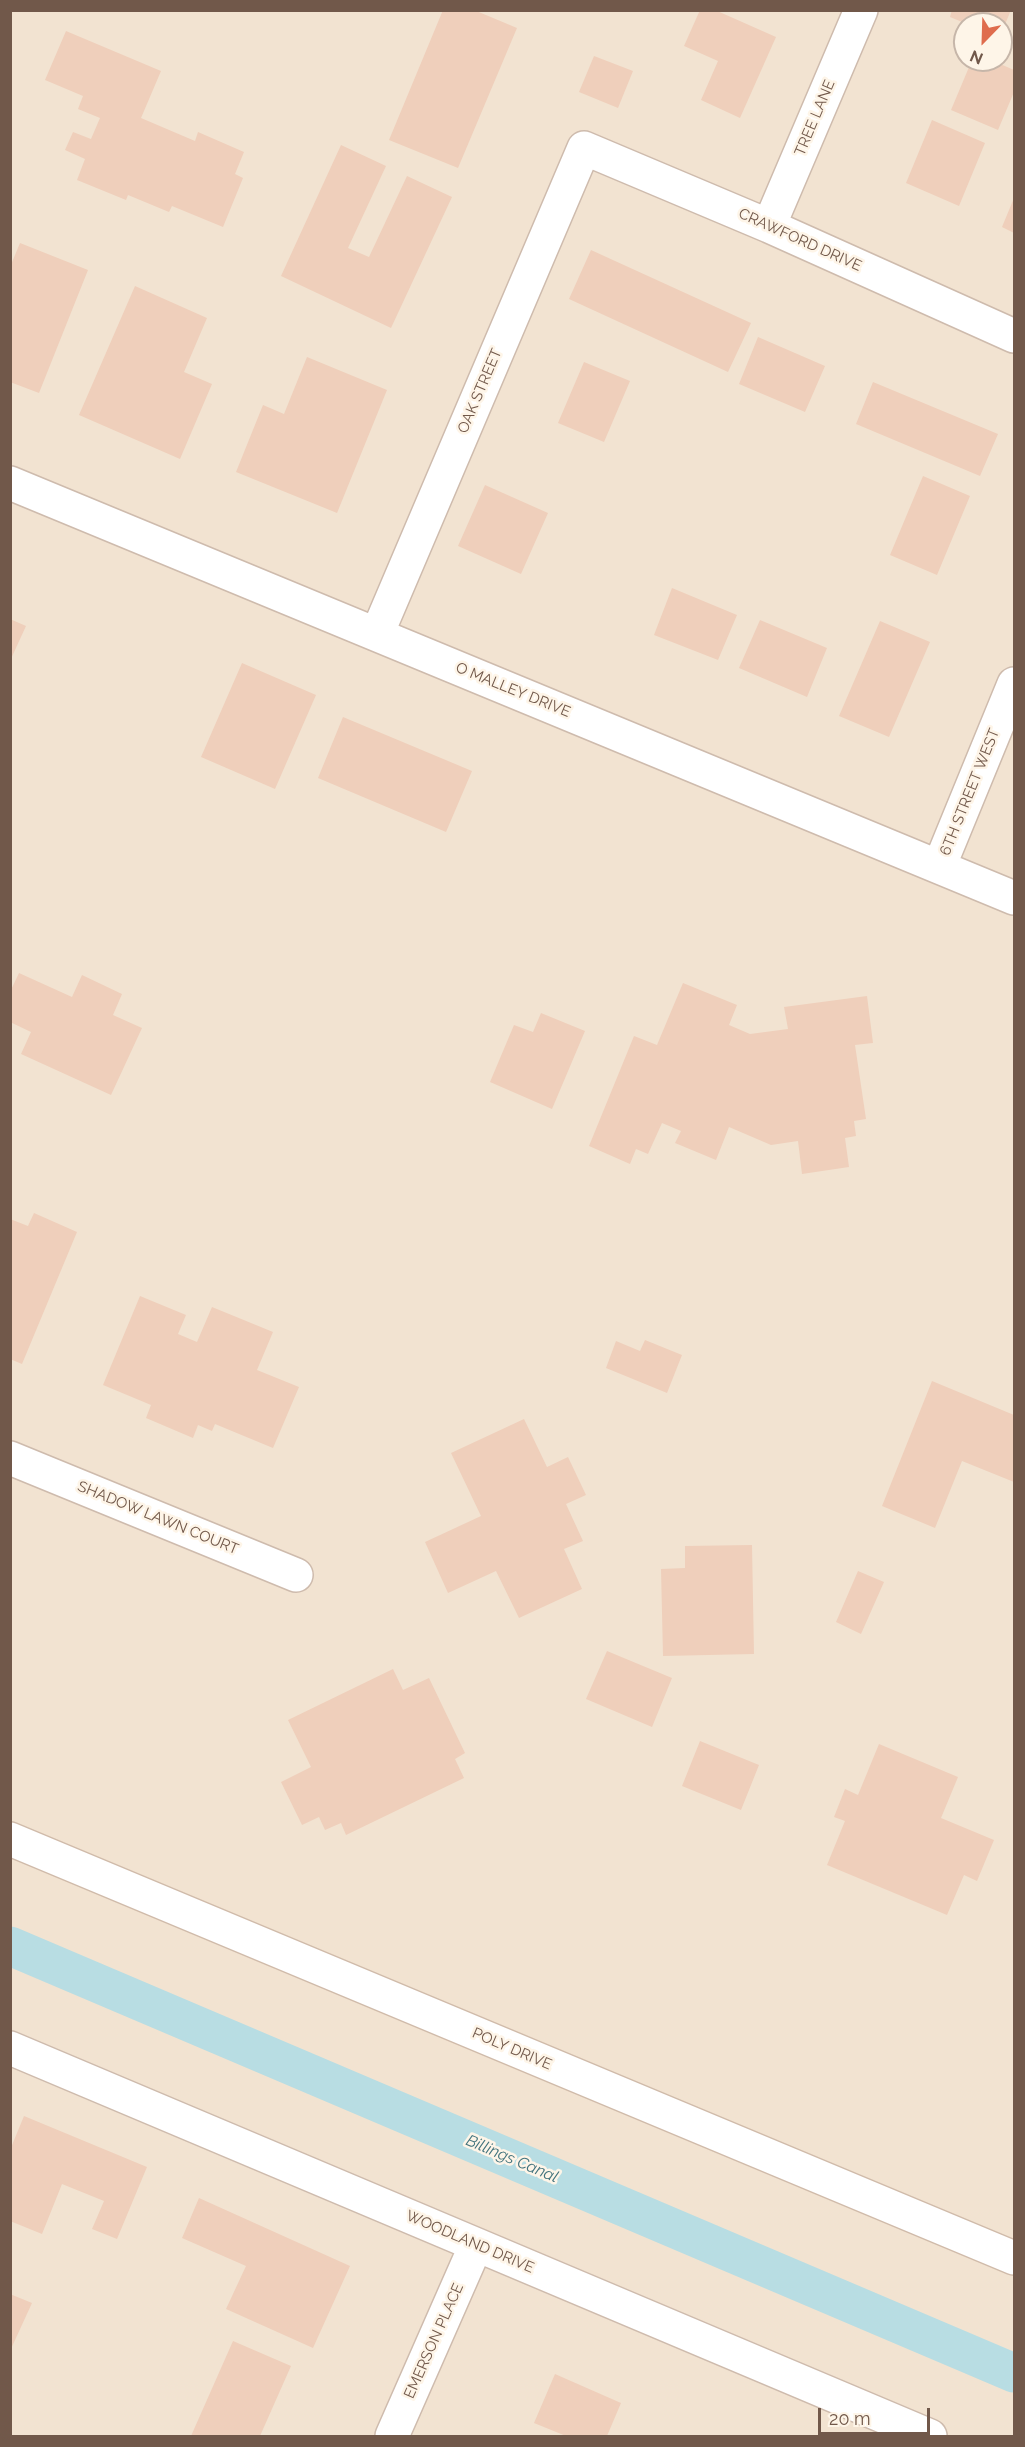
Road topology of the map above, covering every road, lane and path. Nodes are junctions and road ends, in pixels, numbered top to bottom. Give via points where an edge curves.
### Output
1 (861, 10) edge
2 (584, 148) joint
3 (769, 226) junction
4 (1014, 336) edge
5 (10, 483) edge
6 (377, 634) junction
7 (1014, 684) edge
8 (939, 867) junction
9 (1014, 898) edge
10 (14, 1468) edge
11 (296, 1575) dead end
12 (10, 1839) edge
13 (10, 2048) edge
14 (476, 2245) junction
15 (1014, 2258) edge
16 (392, 2436) edge
17 (930, 2436) edge

1 - 3 street, TREE LANE
2 - 3 street, CRAWFORD DRIVE
2 - 6 street, OAK STREET
3 - 4 street, CRAWFORD DRIVE
5 - 6 street, O MALLEY DRIVE
6 - 8 street, O MALLEY DRIVE
7 - 8 street, 6TH STREET WEST
8 - 9 street, O MALLEY DRIVE
10 - 11 street, SHADOW LAWN COURT
12 - 15 street, POLY DRIVE
13 - 14 street, WOODLAND DRIVE
14 - 16 street, EMERSON PLACE
14 - 17 street, WOODLAND DRIVE

